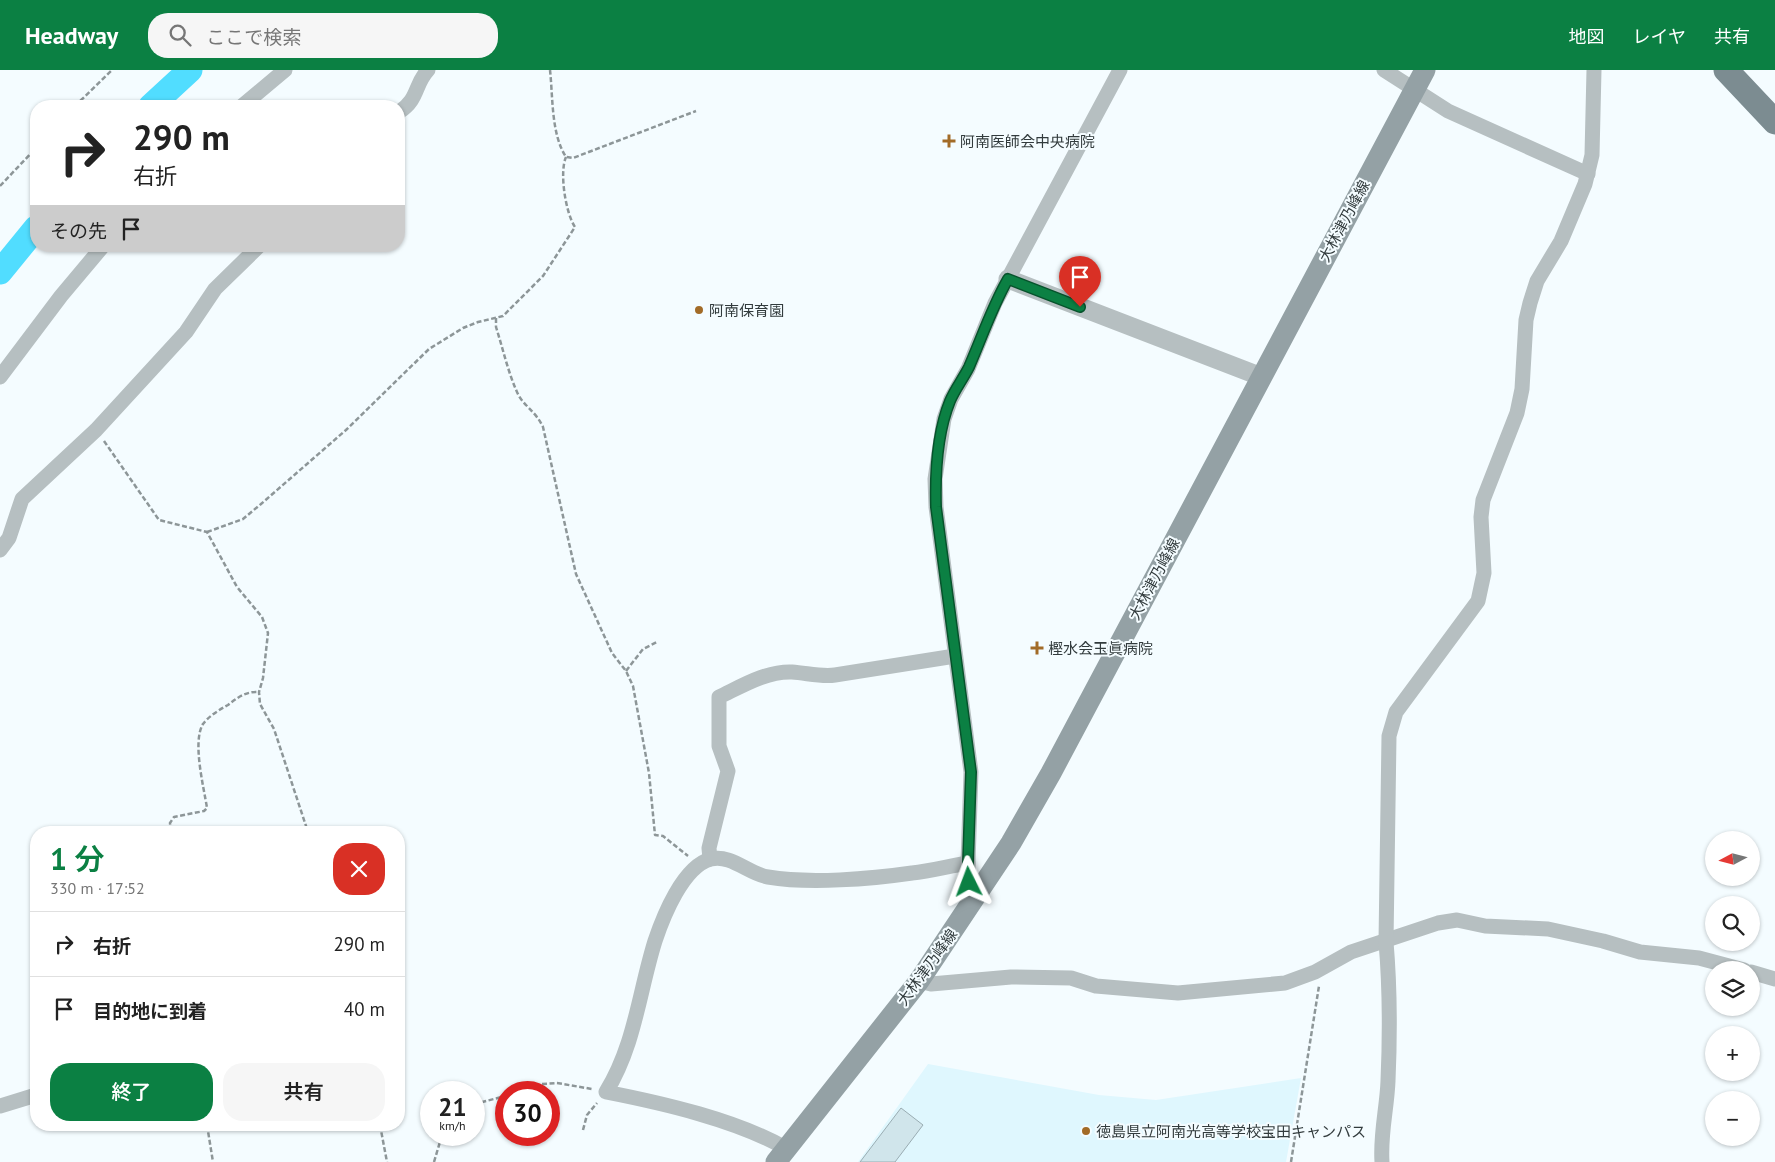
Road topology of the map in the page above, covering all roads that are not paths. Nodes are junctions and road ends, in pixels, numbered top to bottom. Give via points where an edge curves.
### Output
1 (285, 70) edge
2 (428, 70) edge
3 (1120, 70) edge
4 (1384, 70) edge
5 (1425, 70) edge
6 (1594, 70) edge
7 (1726, 70) edge
8 (1415, 89) junction
9 (249, 100) edge
10 (405, 108) edge
11 (1775, 122) edge
12 (1588, 174) junction
13 (98, 252) edge
14 (253, 252) edge
15 (1008, 279) junction
16 (0, 377) edge
17 (1262, 377) junction
18 (0, 550) edge
19 (955, 656) junction
20 (710, 859) junction
21 (968, 863) junction
22 (976, 897) junction
23 (1386, 942) junction
24 (1710, 961) edge
25 (1760, 975) edge
26 (1775, 979) edge
27 (919, 981) junction
28 (30, 1097) edge
29 (0, 1106) edge
30 (782, 1156) edge
31 (1382, 1162) edge

1 - 9 street
2 - 10 street
3 - 15 street
4 - 8 street
5 - 8 main road, 大林津乃峰線
6 - 12 street via 1592,155
7 - 11 main road
8 - 12 street via 1448,111
8 - 17 main road, 大林津乃峰線
12 - 23 street via 1574,213 1537,281 1530,303 1517,413 1483,500 1481,517 1485,558 1478,601 1396,712 1389,736
13 - 16 street
14 - 18 street via 215,289 186,332 96,430 22,499 9,538
15 - 17 street
15 - 19 street via 951,399 944,419 935,479
17 - 22 main road, 大林津乃峰線 via 1051,773 1011,844
19 - 20 street via 835,675 772,674 719,697 719,746 728,771 709,848
19 - 21 street via 971,772
20 - 21 street via 740,865 768,877 819,879 913,873
20 - 30 street via 697,866 682,881 655,941 630,1041 606,1092 661,1103 765,1136
21 - 22 street via 969,882
22 - 27 main road, 大林津乃峰線
23 - 24 street via 1438,923 1457,920 1485,926 1548,929 1640,952
23 - 27 street via 1351,952 1315,972 1285,983 1178,993 1096,986 1071,978 1011,977 931,984
23 - 31 street via 1388,1082
25 - 26 street
27 - 30 main road, 大林津乃峰線
28 - 29 street

